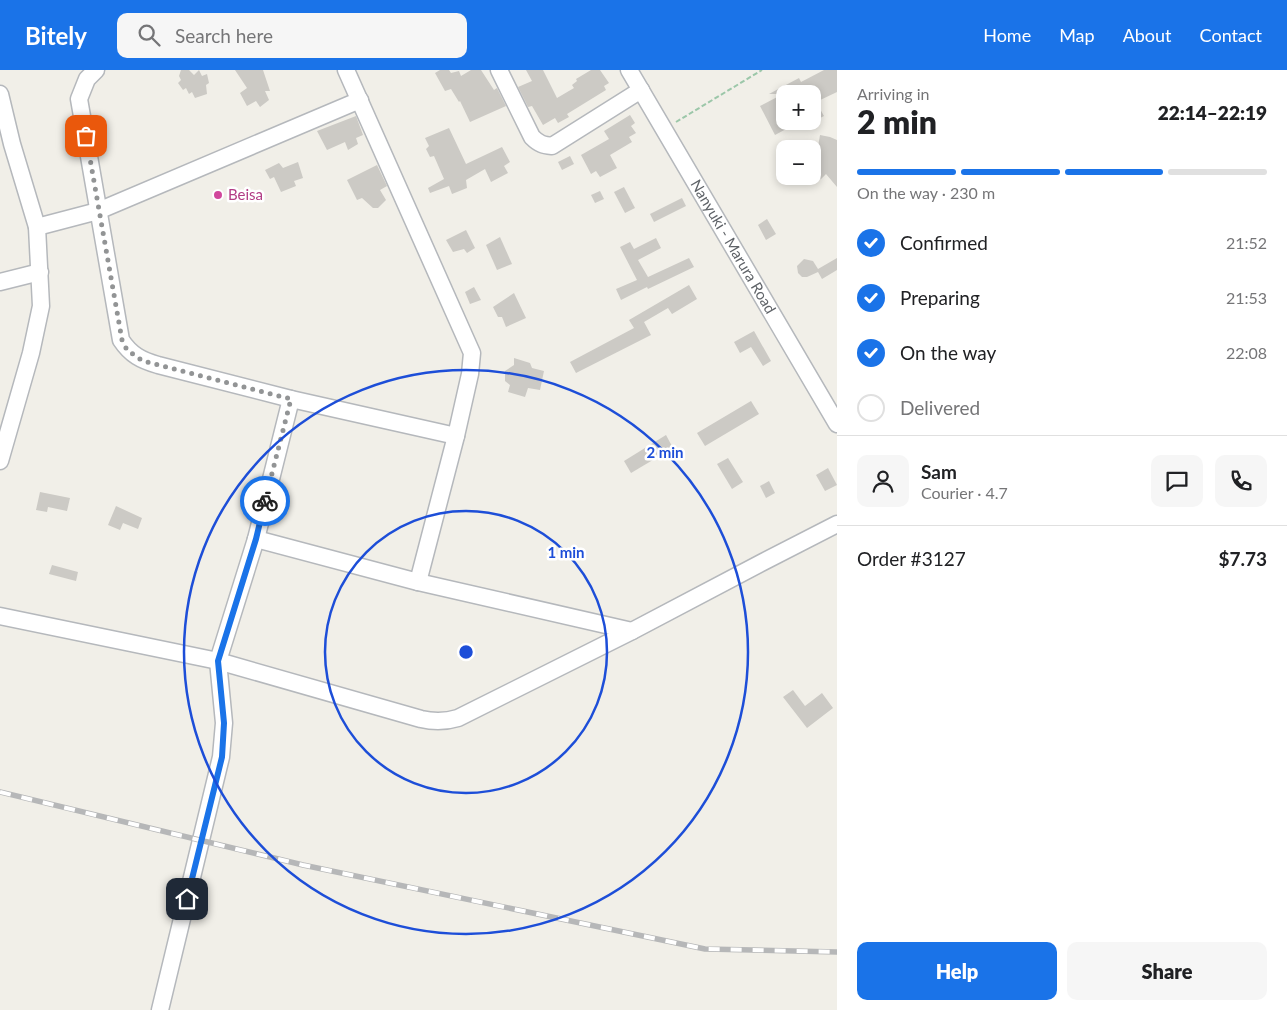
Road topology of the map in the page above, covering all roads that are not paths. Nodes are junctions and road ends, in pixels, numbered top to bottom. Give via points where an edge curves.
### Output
1 (96, 70) edge
2 (346, 70) edge
3 (499, 70) edge
4 (629, 70) edge
5 (641, 90) junction
6 (0, 94) edge
7 (360, 100) junction
8 (98, 211) junction
9 (37, 227) junction
10 (40, 272) junction
11 (0, 282) edge
12 (291, 399) junction
13 (837, 424) edge
14 (456, 436) junction
15 (0, 461) edge
16 (837, 524) edge
17 (256, 539) junction
18 (418, 582) junction
19 (0, 616) edge
20 (632, 631) junction
21 (218, 661) junction
22 (160, 1010) edge

1 - 8 street via 87,79 79,99
2 - 7 street
3 - 5 street via 532,137 544,146 552,146
4 - 5 street, Nanyuki - Marura Road
5 - 13 street, Nanyuki - Marura Road
6 - 9 street
7 - 8 street
7 - 14 street via 472,353
8 - 9 street
8 - 12 street via 122,340 127,350 143,361
9 - 10 street
10 - 11 street
10 - 15 street via 41,306
12 - 14 street
12 - 17 street
14 - 18 street
16 - 20 street
17 - 18 street
17 - 21 street
18 - 20 street
19 - 21 street
20 - 21 street via 447,721 432,722
21 - 22 street via 224,723 222,757

